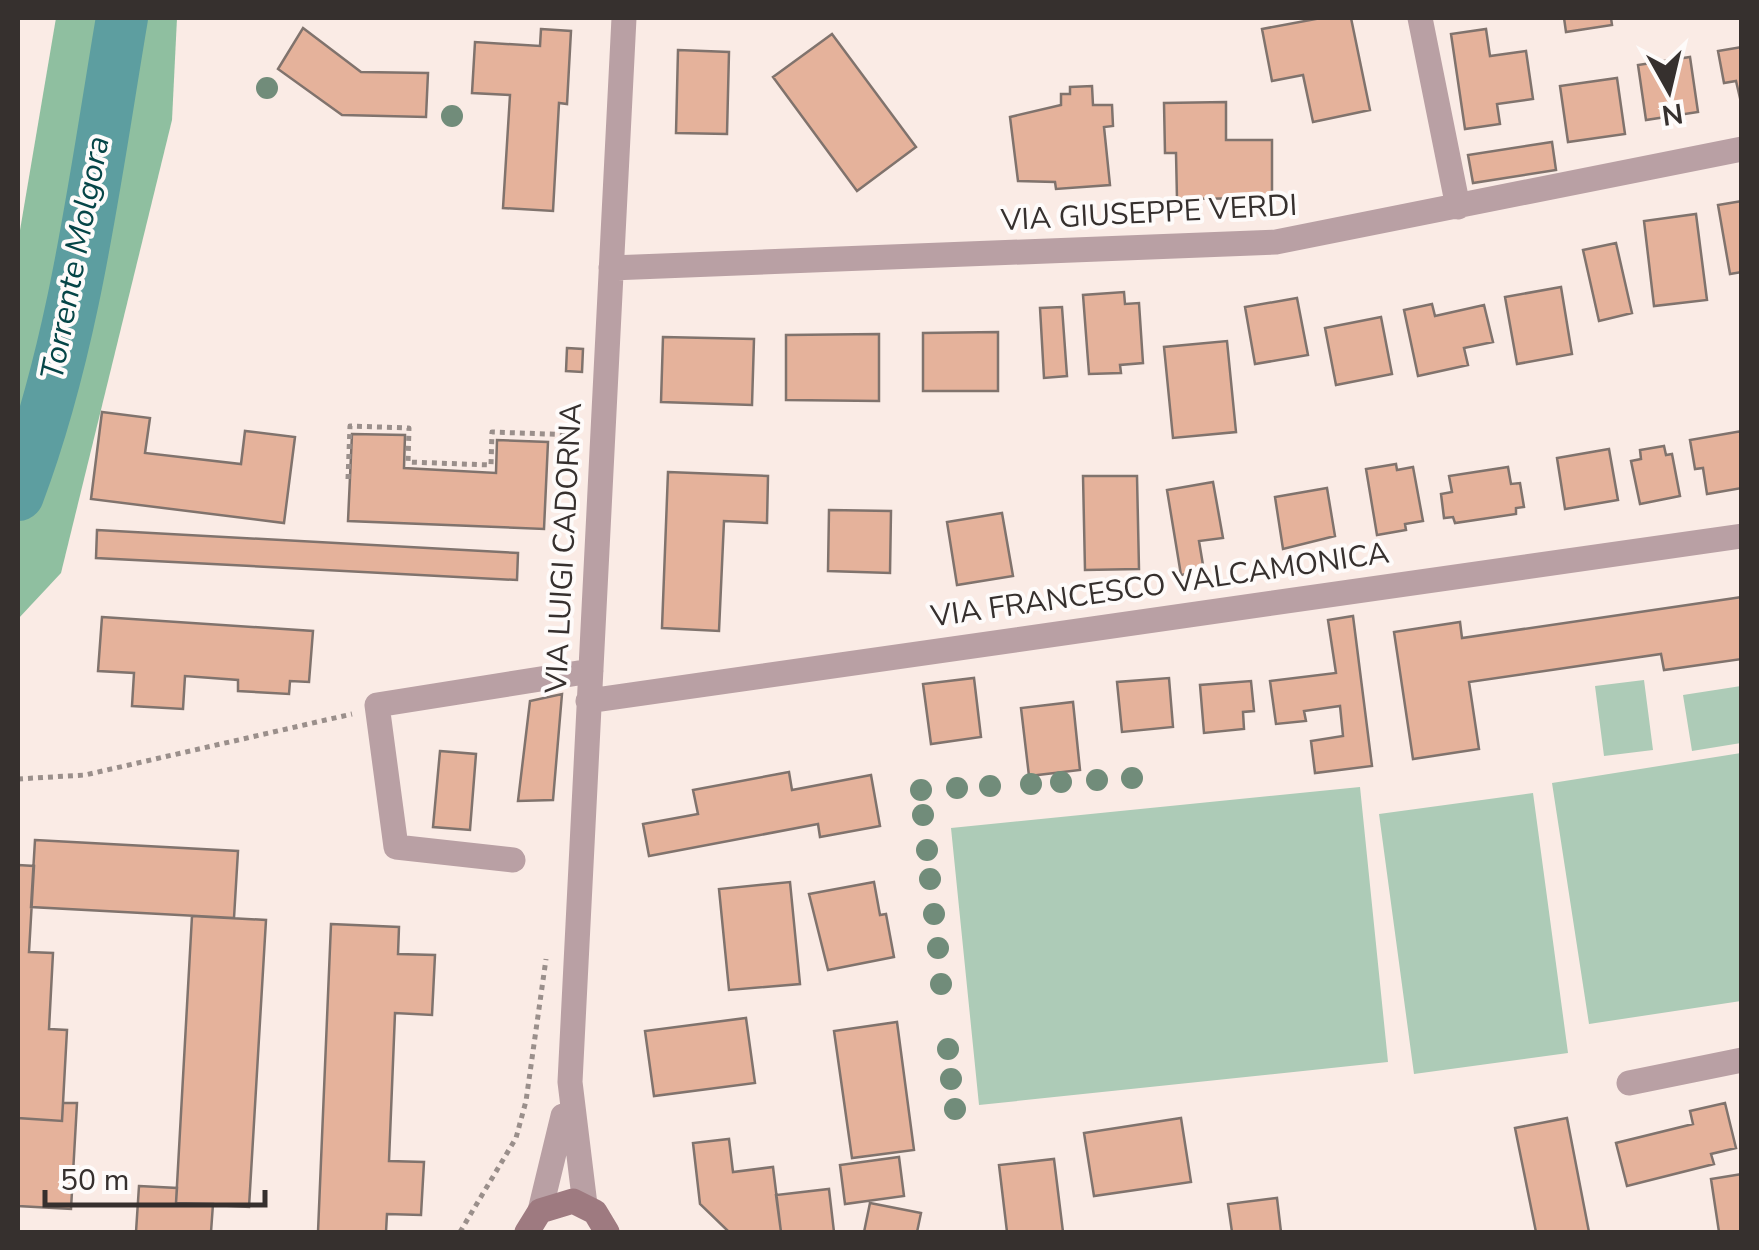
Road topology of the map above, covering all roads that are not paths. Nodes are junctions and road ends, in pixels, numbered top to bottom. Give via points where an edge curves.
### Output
1 (624, 18) edge
2 (1420, 18) edge
3 (1742, 148) edge
4 (1458, 207) junction
5 (611, 268) junction
6 (1742, 536) edge
7 (590, 671) junction
8 (588, 701) junction
9 (513, 860) dead end
10 (1742, 1060) edge
11 (570, 1082) junction
12 (1629, 1084) dead end
13 (585, 1204) junction
14 (530, 1226) edge
15 (607, 1232) edge

1 - 5 street, VIA LUIGI CADORNA
2 - 4 street
3 - 4 street, VIA GIUSEPPE VERDI
4 - 5 street, VIA GIUSEPPE VERDI via 1276,242
5 - 7 street, VIA LUIGI CADORNA
6 - 8 street, VIA FRANCESCO VALCAMONICA
7 - 8 street, VIA LUIGI CADORNA
7 - 9 street via 376,705 396,847
8 - 11 street, VIA LUIGI CADORNA
10 - 12 street
11 - 13 street, VIA LUIGI CADORNA
11 - 14 street, VIA LUIGI CADORNA
13 - 14 street via 562,1201
13 - 15 street

